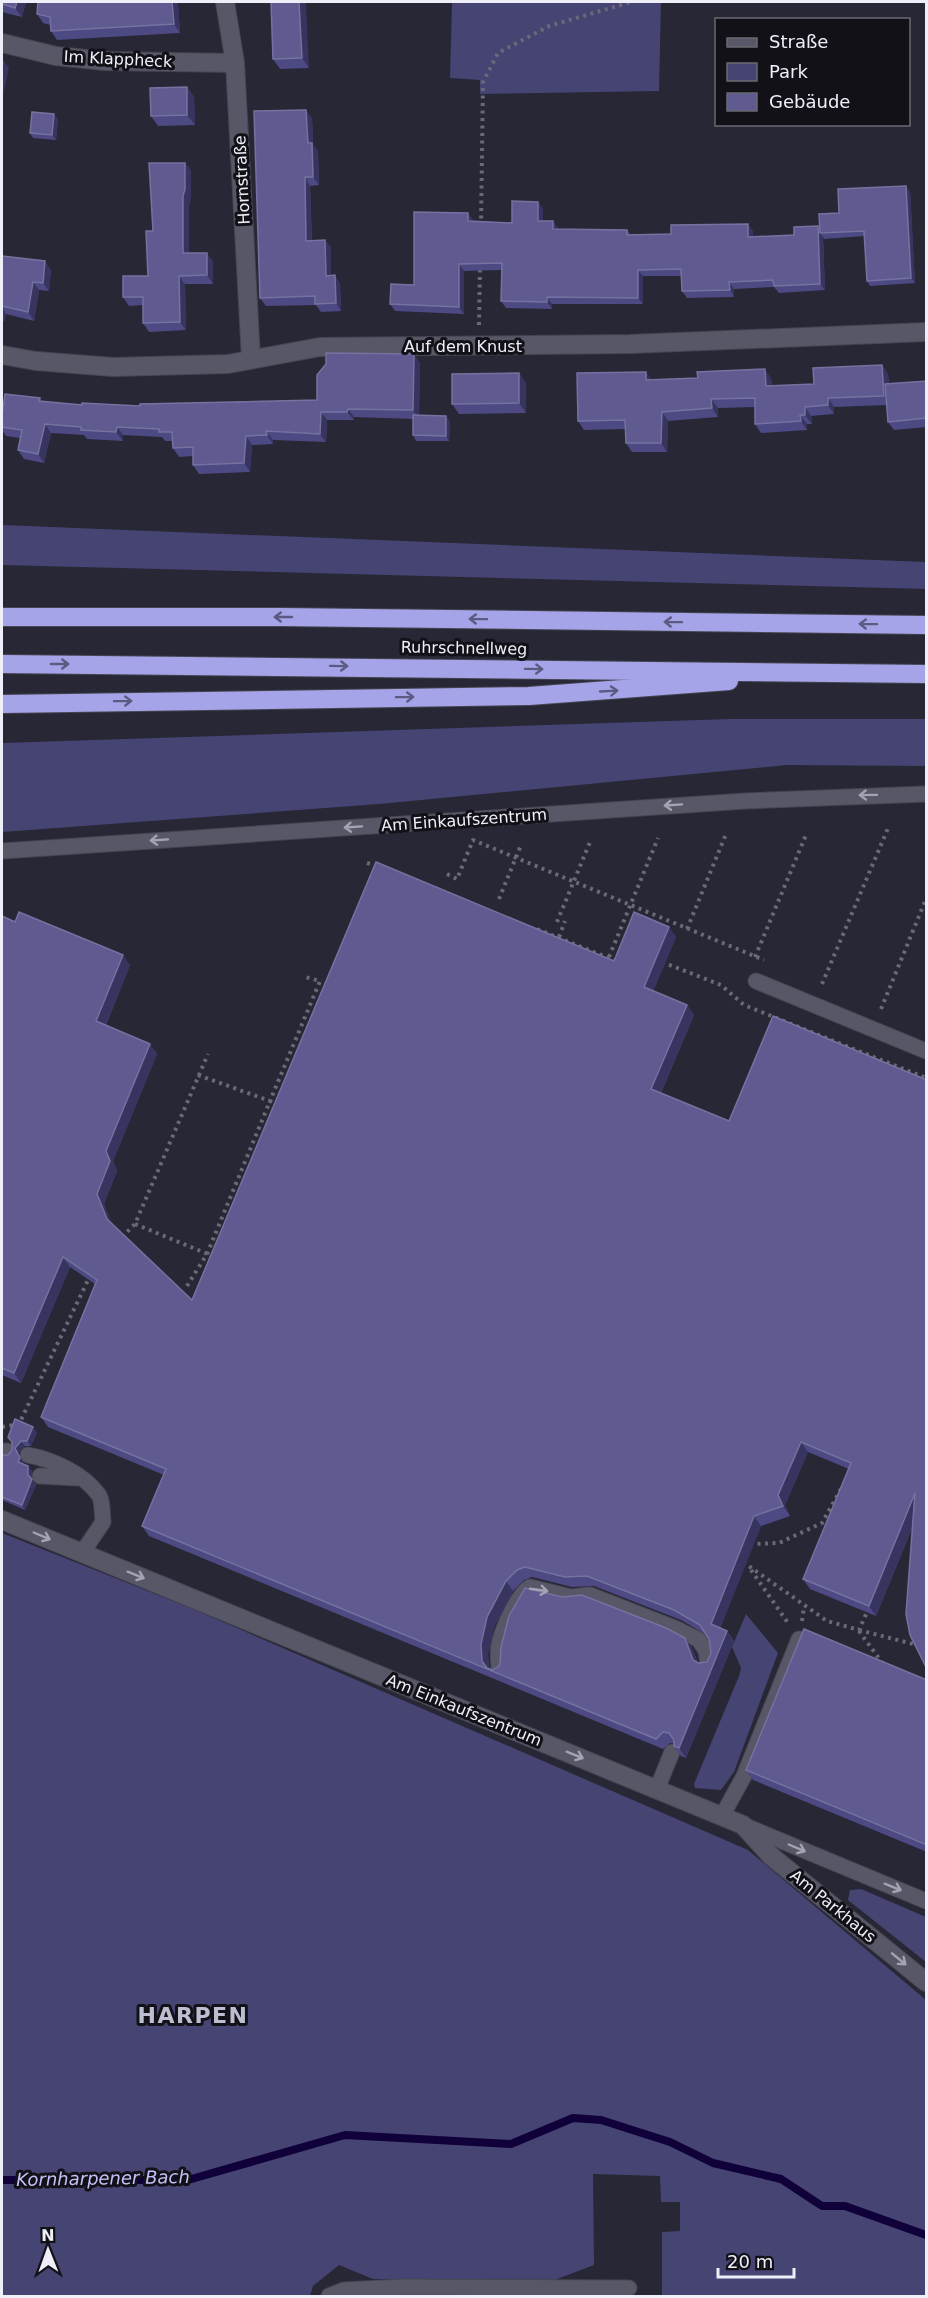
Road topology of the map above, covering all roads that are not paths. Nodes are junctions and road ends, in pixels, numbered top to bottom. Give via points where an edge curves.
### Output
1 (225, 2) edge
2 (2, 43) edge
3 (235, 63) junction
4 (927, 332) edge
5 (2, 355) edge
6 (251, 358) junction
7 (2, 617) edge
8 (927, 625) edge
9 (2, 664) edge
10 (826, 673) junction
11 (927, 674) edge
12 (2, 704) edge
13 (927, 794) edge
14 (2, 851) edge
15 (756, 981) dead end
16 (927, 1051) edge
17 (28, 1455) dead end
18 (40, 1476) dead end
19 (82, 1479) junction
20 (2, 1520) edge
21 (82, 1553) junction
22 (799, 1639) edge
23 (708, 1664) edge
24 (499, 1670) edge
25 (672, 1752) edge
26 (657, 1789) junction
27 (722, 1816) junction
28 (743, 1825) junction
29 (927, 1901) edge
30 (927, 1982) edge
31 (629, 2288) dead end
32 (329, 2296) edge

1 - 3 street, Hornstraße
2 - 3 street, Im Klappheck via 56,56 105,61
3 - 6 street, Hornstraße
4 - 6 street, Auf dem Knust via 479,347 320,347
5 - 6 street, Auf dem Knust via 113,366 228,364
8 -> 7 highway, Ruhrschnellweg
9 -> 10 highway, Ruhrschnellweg
10 - 11 highway, Ruhrschnellweg
12 -> 10 highway via 529,696
13 -> 14 lane, Am Einkaufszentrum via 768,799
15 - 16 lane
17 - 19 lane via 48,1460
18 - 19 lane
19 - 21 lane via 100,1495 103,1522
20 -> 21 street, Am Einkaufszentrum
21 -> 26 street, Am Einkaufszentrum
22 - 27 lane via 744,1776
24 -> 23 lane via 498,1646 517,1600 530,1587 571,1597 590,1595 677,1629 699,1640
25 - 26 lane
26 - 27 street, Am Einkaufszentrum
27 - 28 street, Am Einkaufszentrum
28 -> 29 lane, Am Einkaufszentrum
28 -> 30 street, Am Parkhaus via 771,1856
31 - 32 lane via 402,2287 344,2289

